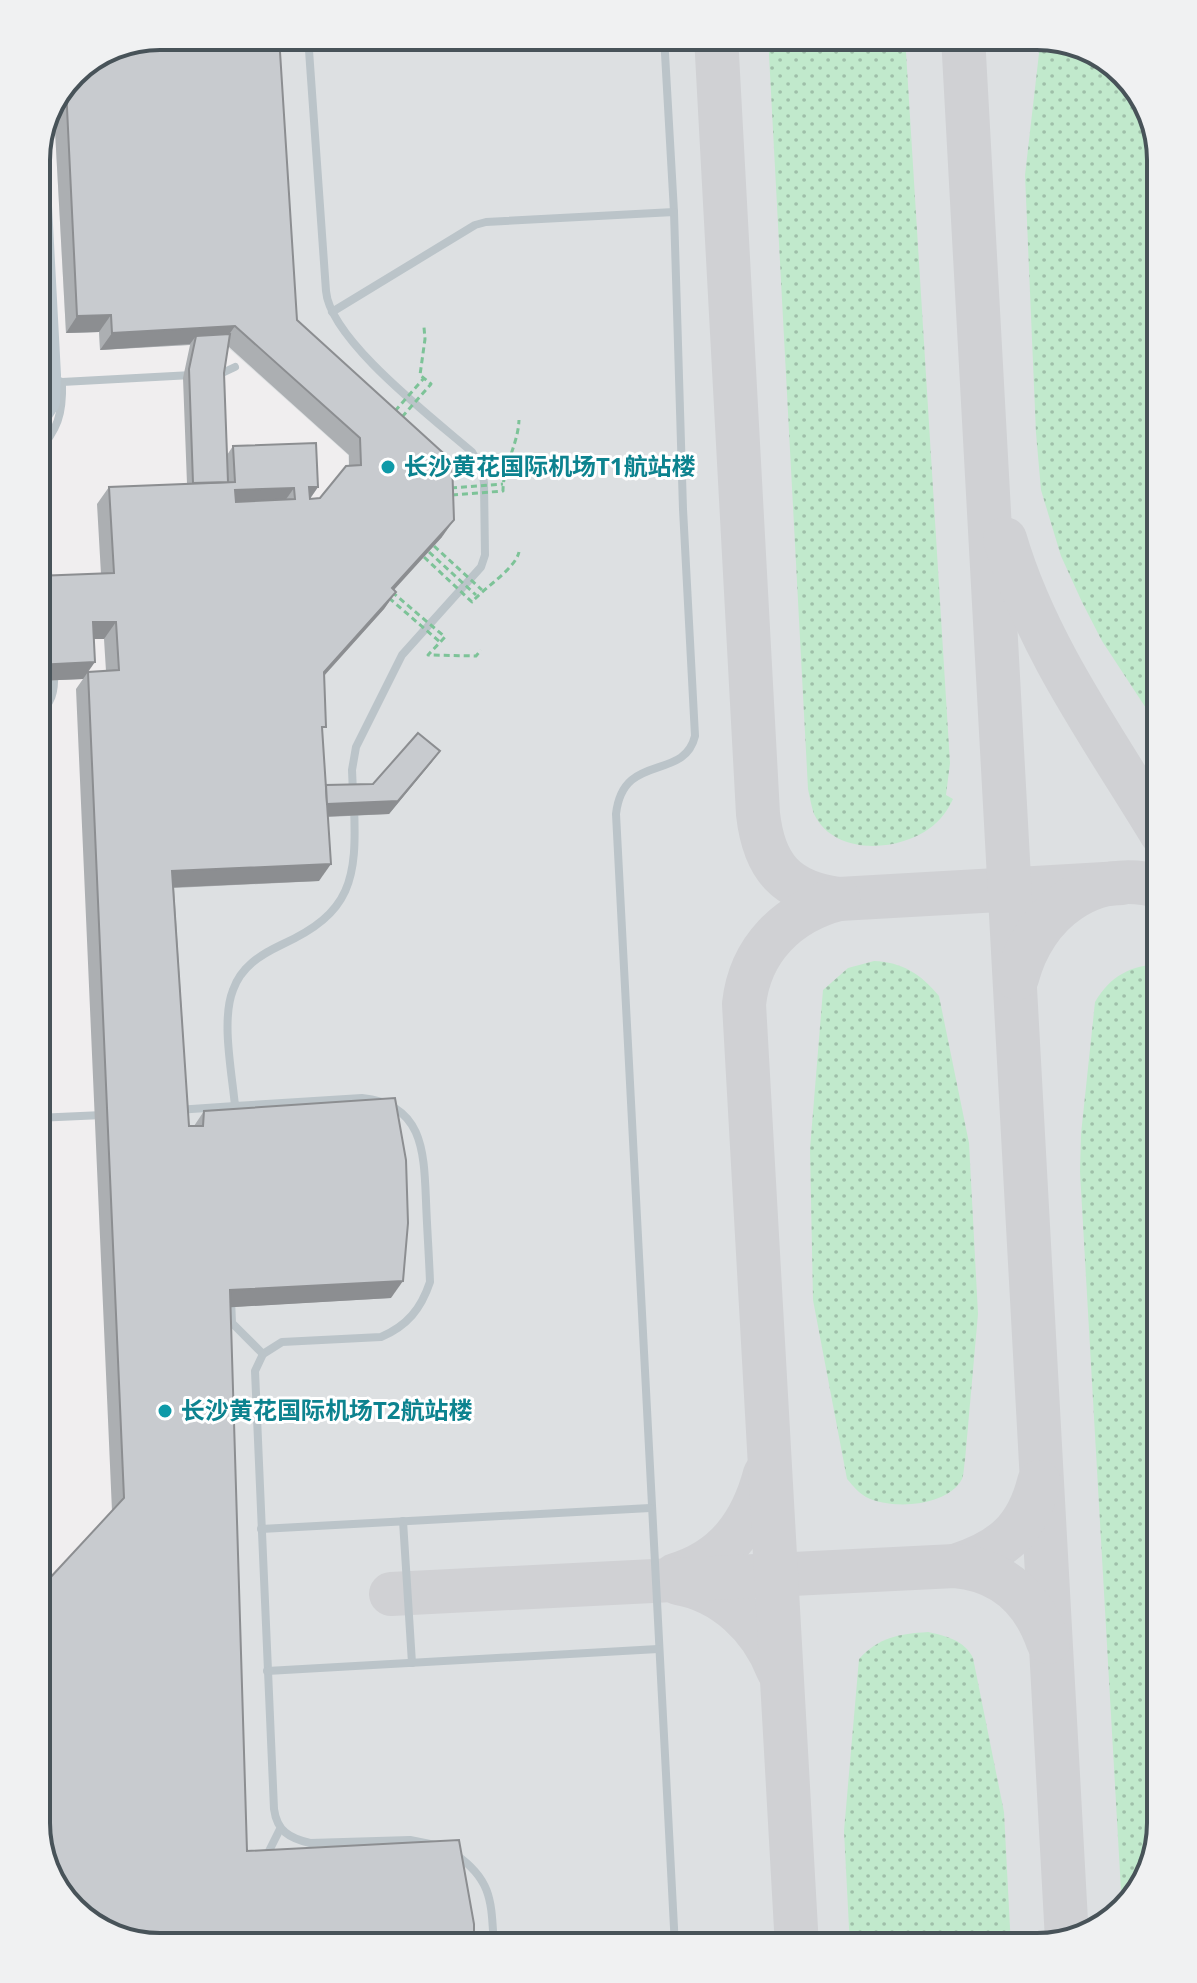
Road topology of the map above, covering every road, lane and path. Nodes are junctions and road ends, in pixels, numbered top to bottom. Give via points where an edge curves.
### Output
1 (309, 50) edge
2 (665, 50) edge
3 (674, 212) junction
4 (50, 268) edge
5 (332, 312) junction
6 (424, 327) dead end
7 (235, 367) dead end
8 (424, 378) junction
9 (58, 380) junction
10 (50, 397) edge
11 (393, 414) edge
12 (519, 420) dead end
13 (397, 422) edge
14 (50, 424) edge
15 (503, 484) junction
16 (440, 488) edge
17 (440, 496) edge
18 (434, 546) edge
19 (429, 552) edge
20 (519, 552) dead end
21 (424, 557) edge
22 (61, 584) edge
23 (50, 585) edge
24 (482, 590) junction
25 (392, 592) edge
26 (477, 596) junction
27 (388, 597) edge
28 (440, 642) junction
29 (481, 650) dead end
30 (54, 663) edge
31 (50, 702) edge
32 (108, 1099) edge
33 (235, 1106) junction
34 (165, 1111) edge
35 (50, 1117) edge
36 (219, 1119) edge
37 (230, 1292) edge
38 (263, 1354) junction
39 (650, 1508) junction
40 (403, 1521) junction
41 (261, 1529) junction
42 (658, 1649) junction
43 (412, 1663) junction
44 (267, 1671) junction
45 (280, 1829) junction
46 (264, 1864) edge
47 (493, 1933) edge
48 (674, 1933) edge

1 - 5 lane
2 - 3 lane
3 - 5 lane via 503,219 475,225
3 - 39 lane via 695,736 689,751 676,762 645,771 624,787 616,814
4 - 9 lane
5 - 33 lane via 356,347 478,460 487,547 481,567 408,647 360,734 352,770 355,855 343,895 320,926 257,958 238,978 228,1021
6 - 8 path, bridge
7 - 9 lane via 220,374
8 - 11 path, bridge
8 - 13 path, bridge via 431,384
9 - 10 lane
9 - 14 lane via 61,411 57,427
12 - 15 path, bridge
15 - 16 path, bridge
15 - 17 path, bridge via 503,491
18 - 24 path, bridge
19 - 26 path, bridge
20 - 24 path, bridge via 517,561
21 - 26 path, bridge via 472,602
22 - 23 lane
24 - 26 path, bridge
25 - 28 path, bridge via 445,637
27 - 28 path, bridge
28 - 29 path, bridge via 428,655 476,656
30 - 31 lane
32 - 35 lane via 109,1114
33 - 34 lane
33 - 36 lane
33 - 38 lane via 378,1100 405,1115 424,1161 430,1282 416,1313 381,1337 282,1342
37 - 38 lane via 232,1323
38 - 41 lane via 254,1383
39 - 40 lane
39 - 42 lane
40 - 41 lane
40 - 43 lane
41 - 44 lane
42 - 43 lane
42 - 48 lane
43 - 44 lane
44 - 45 lane via 274,1809
45 - 46 lane
45 - 47 lane via 310,1843 425,1841 455,1854 485,1882

